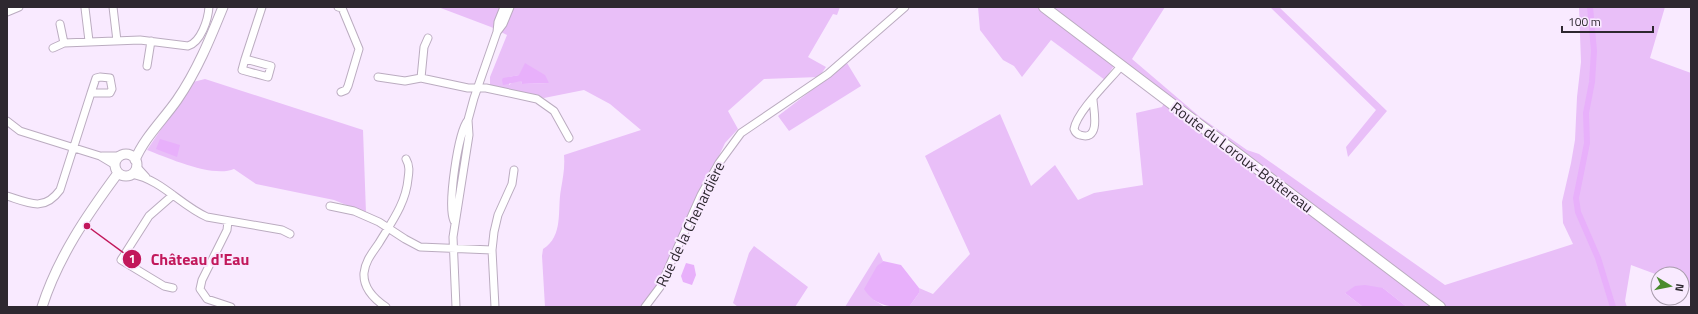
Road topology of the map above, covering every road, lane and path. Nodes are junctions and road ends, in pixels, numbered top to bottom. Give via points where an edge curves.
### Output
1 (20, 7) edge
2 (113, 7) edge
3 (209, 7) edge
4 (223, 7) edge
5 (262, 7) edge
6 (341, 7) edge
7 (504, 7) edge
8 (510, 7) edge
9 (905, 7) edge
10 (1044, 7) edge
11 (85, 8) edge
12 (8, 10) edge
13 (60, 24) dead end
14 (497, 32) junction
15 (428, 38) dead end
16 (89, 41) junction
17 (117, 41) junction
18 (151, 41) junction
19 (64, 43) junction
20 (53, 48) dead end
21 (246, 59) dead end
22 (1122, 65) junction
23 (147, 66) dead end
24 (378, 77) dead end
25 (421, 78) junction
26 (477, 89) junction
27 (341, 92) dead end
28 (91, 93) dead end
29 (1093, 98) junction
30 (7, 121) edge
31 (570, 138) dead end
32 (72, 148) junction
33 (100, 156) junction
34 (406, 159) dead end
35 (130, 162) junction
36 (117, 169) junction
37 (514, 170) dead end
38 (173, 194) junction
39 (7, 196) edge
40 (330, 206) dead end
41 (228, 221) junction
42 (388, 228) junction
43 (290, 234) dead end
44 (453, 248) junction
45 (492, 250) junction
46 (173, 288) dead end
47 (42, 307) edge
48 (231, 307) edge
49 (386, 307) edge
50 (456, 307) edge
51 (495, 307) edge
52 (645, 307) edge
53 (1440, 307) edge

1 - 12 street
2 - 17 street
3 - 18 street via 201,32 193,45
4 - 35 street via 187,85
5 - 21 street
6 - 27 street via 359,49 348,86
7 - 14 street
8 - 14 street
9 - 52 street, Rue de la Chenardière via 828,74 741,132 722,158 701,195 660,287
10 - 22 main road, Route du Loroux-Bottereau
11 - 16 street
13 - 19 street
14 - 26 street
15 - 25 street via 424,47
16 - 17 street
16 - 19 street
17 - 18 street
18 - 23 street
19 - 20 street
22 - 29 street
22 - 53 main road, Route du Loroux-Bottereau
24 - 25 street via 405,81
25 - 26 street
26 - 31 street via 486,88 542,101 554,111
26 - 44 street via 468,120 469,135 454,221
28 - 32 street
29 - 29 street via 1075,124 1075,132 1079,135 1092,133 1095,127
30 - 32 street via 20,131
32 - 33 street
32 - 39 street via 60,190 53,199 42,204 31,204
33 - 35 street
33 - 36 street
34 - 42 street via 410,170 408,184 404,199
35 - 36 street
35 - 36 street via 125,176
35 - 38 street via 146,177
36 - 47 street via 69,244 53,276
37 - 45 street via 512,184 495,223
38 - 41 street via 197,212
38 - 46 street via 149,216 121,260 164,286
40 - 42 street via 362,214
41 - 43 street via 282,230
41 - 48 street via 227,230 200,289 207,299
42 - 44 street via 415,246
42 - 49 street via 367,261 364,272 369,292
44 - 45 street
44 - 50 street
45 - 51 street

